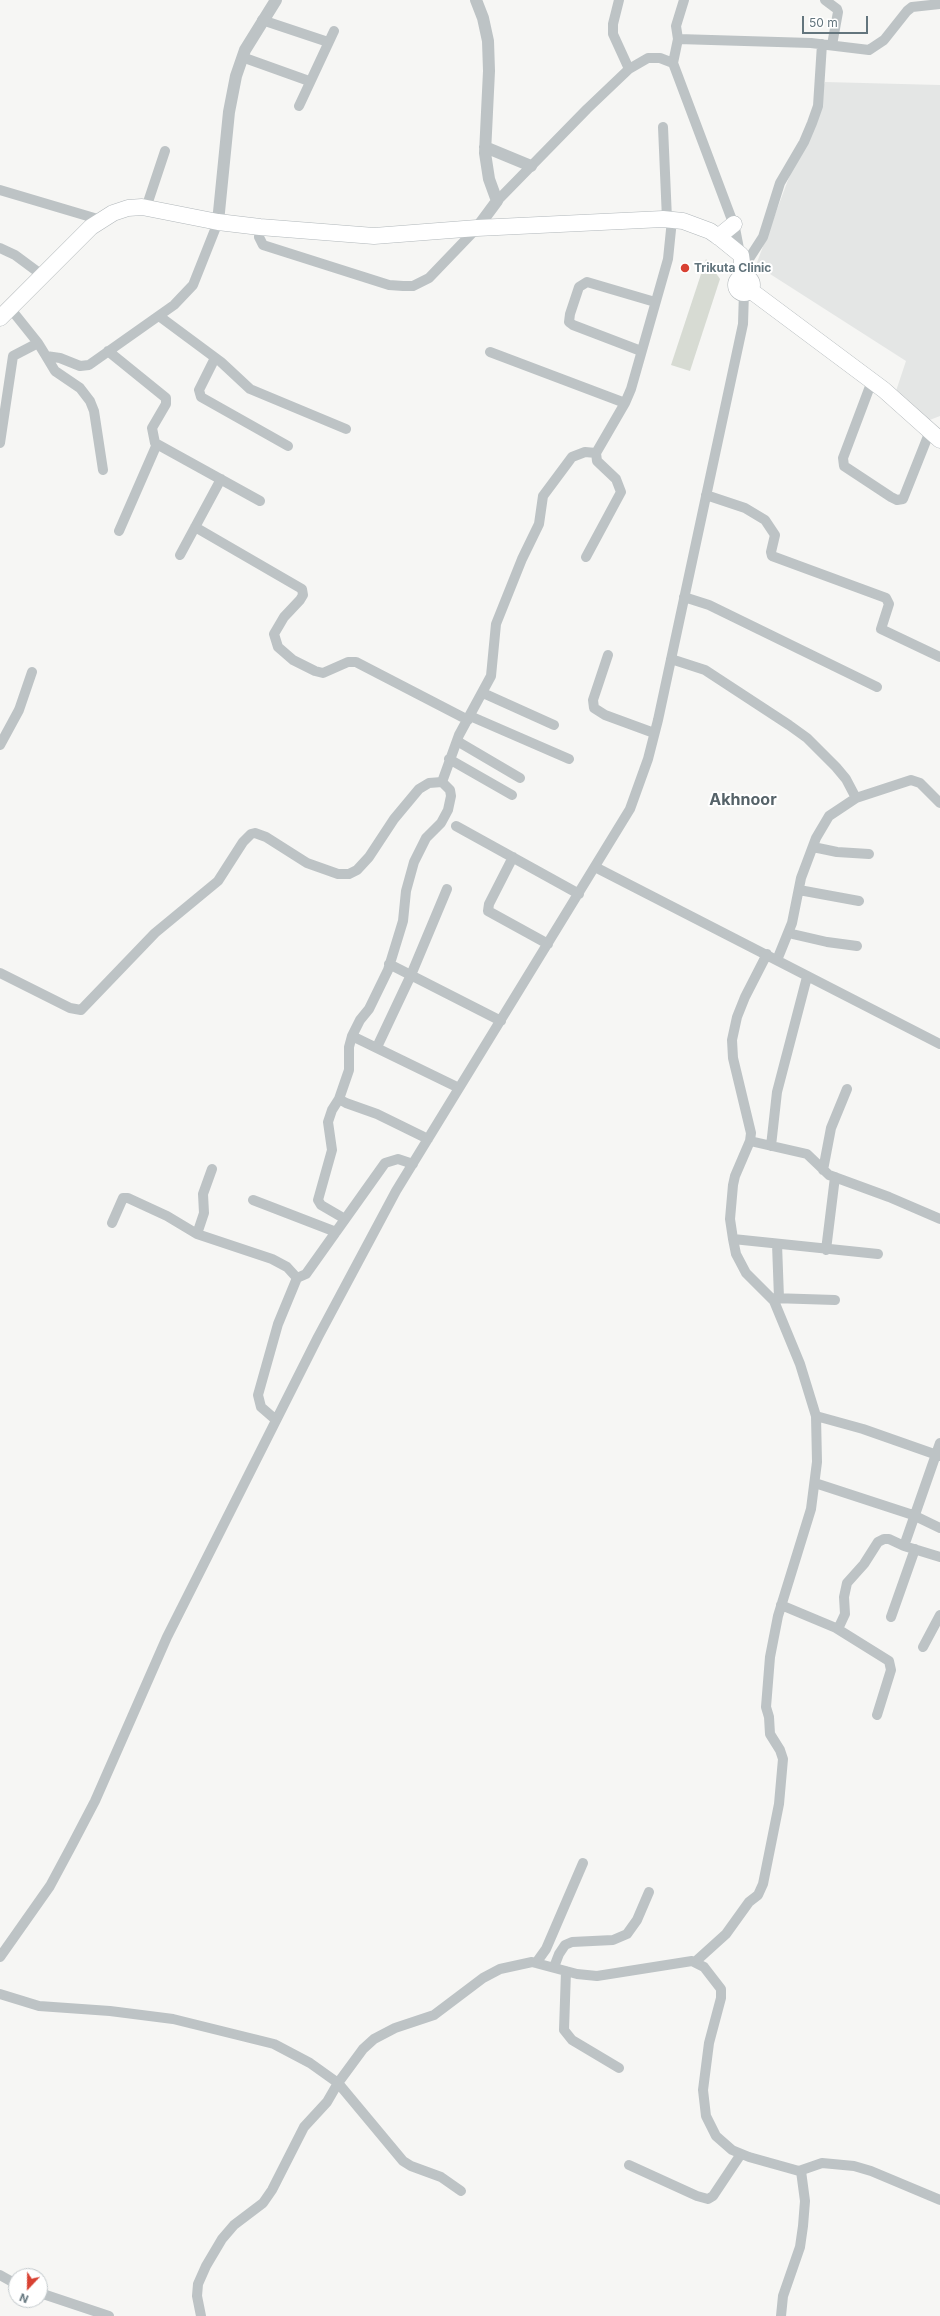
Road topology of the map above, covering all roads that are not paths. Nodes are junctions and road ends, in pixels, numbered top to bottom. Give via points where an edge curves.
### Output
1 (276, 0) edge
2 (476, 0) edge
3 (619, 0) edge
4 (684, 0) edge
5 (824, 0) edge
6 (940, 4) edge
7 (262, 20) junction
8 (334, 31) dead end
9 (678, 39) junction
10 (328, 42) junction
11 (822, 44) junction
12 (832, 45) junction
13 (242, 57) junction
14 (673, 63) junction
15 (629, 69) junction
16 (309, 81) junction
17 (299, 106) dead end
18 (663, 127) dead end
19 (485, 147) junction
20 (165, 151) dead end
21 (531, 166) junction
22 (0, 190) edge
23 (497, 201) junction
24 (146, 208) junction
25 (669, 219) junction
26 (102, 220) junction
27 (218, 222) junction
28 (734, 224) junction
29 (260, 227) junction
30 (477, 228) junction
31 (718, 236) junction
32 (0, 248) edge
33 (42, 276) junction
34 (744, 277) junction
35 (655, 302) junction
36 (5, 313) edge
37 (159, 316) junction
38 (38, 342) junction
39 (641, 351) junction
40 (108, 352) junction
41 (490, 352) dead end
42 (46, 356) junction
43 (215, 358) junction
44 (872, 381) junction
45 (625, 403) junction
46 (346, 429) dead end
47 (935, 436) edge
48 (0, 442) edge
49 (157, 444) junction
50 (288, 446) dead end
51 (596, 453) junction
52 (103, 470) dead end
53 (221, 479) junction
54 (706, 495) junction
55 (260, 501) dead end
56 (195, 527) junction
57 (119, 531) dead end
58 (180, 555) dead end
59 (586, 557) dead end
60 (684, 597) junction
61 (608, 655) dead end
62 (940, 657) edge
63 (671, 659) junction
64 (32, 672) dead end
65 (877, 687) dead end
66 (483, 693) junction
67 (469, 718) junction
68 (554, 725) dead end
69 (654, 733) junction
70 (457, 741) junction
71 (0, 745) edge
72 (449, 759) junction
73 (569, 759) dead end
74 (520, 778) dead end
75 (442, 782) junction
76 (854, 794) junction
77 (512, 795) dead end
78 (940, 803) edge
79 (456, 826) dead end
80 (813, 847) junction
81 (869, 854) dead end
82 (513, 857) junction
83 (596, 867) junction
84 (447, 889) dead end
85 (799, 890) junction
86 (579, 894) junction
87 (859, 901) dead end
88 (788, 933) junction
89 (548, 944) junction
90 (857, 946) dead end
91 (763, 952) junction
92 (777, 960) junction
93 (390, 964) junction
94 (0, 973) edge
95 (411, 976) junction
96 (807, 977) junction
97 (501, 1021) junction
98 (352, 1036) junction
99 (940, 1044) edge
100 (377, 1047) junction
101 (459, 1088) junction
102 (847, 1089) dead end
103 (339, 1099) junction
104 (428, 1139) junction
105 (750, 1141) junction
106 (771, 1146) junction
107 (413, 1164) junction
108 (212, 1169) dead end
109 (823, 1170) junction
110 (835, 1177) junction
111 (253, 1200) dead end
112 (345, 1219) junction
113 (940, 1219) edge
114 (112, 1223) dead end
115 (336, 1232) junction
116 (197, 1234) junction
117 (733, 1239) junction
118 (777, 1244) junction
119 (826, 1250) junction
120 (878, 1254) dead end
121 (297, 1278) junction
122 (776, 1298) junction
123 (835, 1300) dead end
124 (816, 1416) junction
125 (276, 1420) junction
126 (940, 1443) edge
127 (938, 1455) edge
128 (814, 1483) junction
129 (913, 1514) junction
130 (940, 1528) edge
131 (904, 1546) junction
132 (915, 1550) junction
133 (940, 1557) edge
134 (781, 1605) junction
135 (940, 1615) edge
136 (891, 1617) dead end
137 (838, 1629) junction
138 (923, 1647) dead end
139 (877, 1715) dead end
140 (583, 1863) dead end
141 (649, 1892) dead end
142 (0, 1957) edge
143 (536, 1963) junction
144 (554, 1967) junction
145 (703, 1968) junction
146 (566, 1971) junction
147 (0, 1994) edge
148 (619, 2068) dead end
149 (338, 2083) junction
150 (741, 2154) junction
151 (628, 2165) dead end
152 (801, 2171) junction
153 (461, 2191) dead end
154 (940, 2200) edge
155 (48, 2296) edge
156 (109, 2316) edge
157 (201, 2316) edge
158 (781, 2316) edge

1 - 7 street
2 - 19 street via 488,41
3 - 15 street via 613,34
4 - 9 street via 676,26
5 - 12 street via 838,12
6 - 12 street via 918,6 907,11 884,40 869,50
7 - 10 street
7 - 13 street
8 - 10 street
9 - 11 street
9 - 14 street
10 - 16 street
11 - 12 street
11 - 34 street via 818,106 804,142 780,182 764,236
13 - 16 street
13 - 27 street via 230,112
14 - 15 street via 651,57
14 - 28 street
15 - 21 street
16 - 17 street
18 - 25 street
19 - 21 street
19 - 23 street via 488,179
20 - 24 street
21 - 23 street
22 - 26 street
23 - 30 street
24 - 26 main road via 128,208
24 - 27 main road
25 - 30 main road via 643,218
25 - 31 main road via 700,227
25 - 35 street via 668,259
26 - 33 main road via 91,227
27 - 29 main road
27 - 37 street via 193,284
28 - 31 main road
28 - 34 street
29 - 30 main road via 374,236
29 - 30 street via 259,237 263,245 389,285 403,286 413,286 430,278
31 - 34 main road
32 - 33 street via 15,255
33 - 36 main road
34 - 44 main road
34 - 54 street via 743,324
35 - 39 street
35 - 39 street via 587,282 579,287 570,314 569,322 573,325
36 - 38 street
37 - 40 street
37 - 43 street
38 - 42 street
38 - 48 street via 13,356
39 - 45 street
40 - 42 street via 85,367
40 - 49 street via 166,398 166,404 152,428
41 - 45 street
42 - 52 street via 55,371 80,388 90,401
43 - 46 street via 250,389
43 - 50 street via 199,390 201,397
44 - 47 main road
44 - 47 street via 843,458 844,466 891,498 903,500
45 - 51 street
49 - 53 street
49 - 57 street
51 - 59 street via 597,461 616,479 621,492
51 - 66 street via 586,452 572,457 546,489 539,524 496,624 493,669
53 - 55 street
53 - 56 street
54 - 60 street
54 - 62 street via 746,508 765,520 775,535 770,554 772,556 886,598 889,604 881,626 882,630
56 - 58 street
56 - 67 street via 302,589 303,595 300,600 284,617 274,634 278,647 293,660 310,669 323,672 348,662 356,662
60 - 63 street
60 - 65 street via 709,605
61 - 69 street via 593,700 594,708 605,715
63 - 69 street
63 - 76 street via 705,670 807,738 846,779
64 - 71 street via 18,710
66 - 67 street
66 - 68 street
67 - 70 street
67 - 73 street
69 - 83 street via 648,759 630,809
70 - 72 street
70 - 74 street
72 - 75 street
72 - 77 street
75 - 93 street via 450,790 448,810 441,823 421,846 414,862 406,891 403,921
75 - 94 street via 429,783 419,788 394,819 369,857 357,870 349,874 338,874 307,863 260,834 251,834 218,881 155,933 81,1010 70,1008
76 - 78 street via 911,780 920,784
76 - 80 street via 829,816
79 - 82 street
80 - 81 street
80 - 85 street
82 - 86 street
82 - 89 street via 489,904 488,911
83 - 86 street
83 - 91 street
84 - 95 street
85 - 87 street
85 - 88 street
86 - 89 street
88 - 90 street
88 - 92 street
89 - 97 street
91 - 92 street
91 - 105 street via 742,1004 732,1040 733,1058 751,1132
92 - 96 street
93 - 95 street
93 - 98 street via 369,1009
95 - 97 street
95 - 100 street
96 - 99 street
96 - 106 street via 777,1092
97 - 101 street
98 - 100 street
98 - 103 street via 349,1047 349,1070
100 - 101 street
101 - 104 street
102 - 109 street via 831,1128
103 - 104 street
103 - 112 street via 328,1122 332,1150 318,1200 321,1205
104 - 107 street
105 - 106 street
105 - 117 street via 733,1185 730,1219
106 - 109 street via 807,1154
107 - 112 street via 398,1159 385,1163
107 - 125 street via 396,1191
108 - 116 street via 203,1194 204,1213
109 - 110 street
110 - 113 street
110 - 119 street
111 - 115 street
112 - 115 street
114 - 116 street via 121,1201 125,1198 167,1216
115 - 121 street via 306,1274
116 - 121 street via 272,1258 287,1267
117 - 118 street
117 - 122 street via 736,1254 746,1273
118 - 119 street
118 - 122 street
119 - 120 street
121 - 125 street via 278,1324 258,1395 261,1407
122 - 123 street
122 - 124 street
124 - 127 street
124 - 128 street via 817,1462
125 - 142 street via 167,1637 95,1801 50,1886
126 - 127 street
127 - 129 street
128 - 129 street
128 - 134 street via 806,1528
129 - 130 street
129 - 131 street
131 - 132 street
131 - 137 street via 889,1539 881,1540 849,1580 845,1590 845,1614
132 - 133 street
132 - 136 street
134 - 137 street
134 - 145 street via 770,1657 765,1702 770,1734 783,1759 779,1804 763,1884 758,1895 749,1902
135 - 138 street
137 - 139 street via 891,1663 892,1670
140 - 143 street via 546,1949
141 - 144 street via 637,1920 627,1934 613,1940 572,1942 565,1945
143 - 144 street
143 - 149 street via 515,1964 500,1969 434,2015 395,2028 374,2039 363,2049
144 - 146 street
145 - 146 street via 681,1961 597,1976
145 - 150 street via 720,1986 722,1994 709,2043 703,2090 704,2105 712,2130 722,2141
146 - 148 street via 564,2030 572,2040
147 - 149 street via 39,2006 173,2019 274,2044 310,2063
149 - 153 street via 403,2161 441,2177
149 - 157 street via 327,2102 304,2127 263,2203 234,2225 222,2239 206,2266 198,2290 197,2303
150 - 151 street via 713,2196 708,2199
150 - 152 street
152 - 154 street via 826,2163 854,2166
152 - 158 street via 805,2201 803,2226 800,2247 783,2296
155 - 156 street

